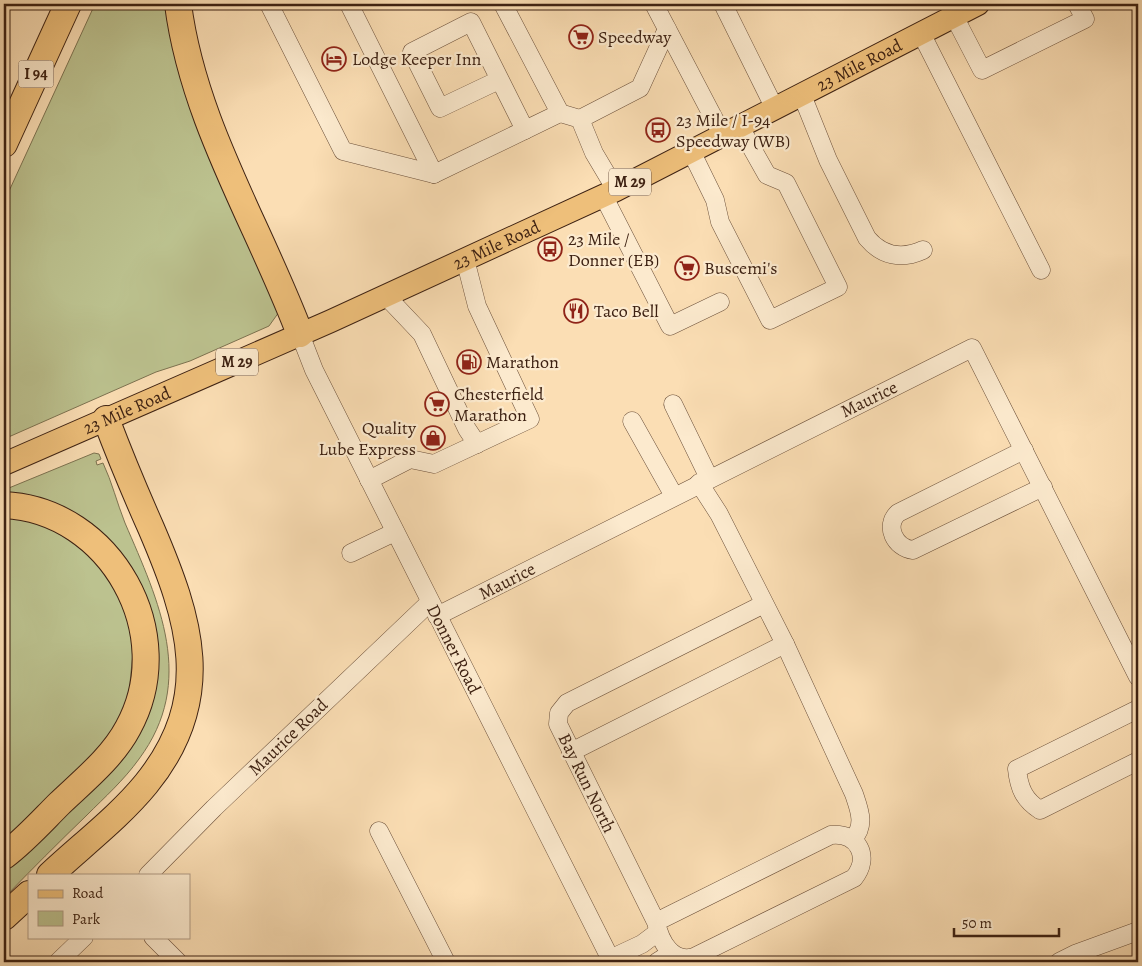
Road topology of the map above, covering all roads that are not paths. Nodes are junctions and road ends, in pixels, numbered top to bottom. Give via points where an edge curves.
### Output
1 (68, 4) edge
2 (178, 4) edge
3 (269, 4) edge
4 (350, 4) edge
5 (503, 4) edge
6 (654, 4) edge
7 (722, 4) edge
8 (978, 4) edge
9 (1077, 4) edge
10 (954, 16) junction
11 (667, 29) junction
12 (921, 33) junction
13 (499, 80) junction
14 (802, 95) junction
15 (775, 108) junction
16 (560, 113) junction
17 (580, 119) junction
18 (525, 130) junction
19 (731, 131) junction
20 (4, 144) edge
21 (691, 151) junction
22 (434, 174) junction
23 (609, 192) junction
24 (923, 250) dead end
25 (466, 259) junction
26 (1041, 270) dead end
27 (386, 296) junction
28 (720, 302) dead end
29 (300, 334) junction
30 (673, 404) dead end
31 (106, 419) junction
32 (632, 420) dead end
33 (477, 444) junction
34 (1024, 450) junction
35 (4, 464) edge
36 (369, 480) junction
37 (704, 481) junction
38 (1043, 487) junction
39 (674, 496) junction
40 (4, 505) edge
41 (395, 532) junction
42 (351, 553) dead end
43 (764, 604) junction
44 (433, 609) junction
45 (786, 644) junction
46 (1138, 677) edge
47 (1138, 708) edge
48 (571, 752) junction
49 (1138, 761) edge
50 (378, 831) dead end
51 (853, 838) junction
52 (4, 856) edge
53 (51, 874) edge
54 (149, 874) edge
55 (28, 895) edge
56 (4, 917) edge
57 (657, 927) junction
58 (1137, 934) edge
59 (83, 938) edge
60 (154, 938) edge
61 (664, 958) edge
62 (611, 961) edge
63 (58, 962) edge
64 (178, 962) edge
65 (446, 962) edge
66 (1060, 962) edge

1 - 20 highway, I 94
2 - 29 highway via 187,55 207,118
3 - 22 street via 343,151
4 - 22 street
5 - 16 street
6 - 11 street
7 - 15 street
8 - 10 main road, 23 Mile Road / M 29
9 - 10 street via 1085,19 982,70
10 - 12 main road, 23 Mile Road / M 29
11 - 17 street via 640,88
11 - 19 street
12 - 14 main road, 23 Mile Road / M 29
12 - 26 street
13 - 13 street via 471,22 412,52 440,108
13 - 18 street
14 - 15 main road, 23 Mile Road / M 29
14 - 24 street via 828,160 867,238 885,254 913,255
15 - 19 main road, 23 Mile Road / M 29
16 - 17 street
16 - 18 street
17 - 23 street
18 - 22 street
19 - 21 main road, 23 Mile Road / M 29
19 - 21 street via 767,175 786,183 838,287 770,320 720,222 715,200
21 - 23 main road, 23 Mile Road / M 29
23 - 25 main road, 23 Mile Road / M 29
23 - 28 street via 670,326
25 - 27 main road, 23 Mile Road / M 29
25 - 33 street via 477,306 530,419
27 - 29 main road, 23 Mile Road / M 29
27 - 33 street via 422,334
29 - 31 main road, 23 Mile Road / M 29
29 - 36 street, Donner Road via 314,370
30 - 37 street
31 - 35 main road, 23 Mile Road / M 29
31 - 53 highway via 180,600 190,650 187,701 174,742 146,784
32 - 39 street
33 - 36 street via 434,464 410,459
34 - 37 street, Maurice via 972,348
34 - 38 street, Maurice
34 - 38 street via 898,513 892,526 896,542 913,550
36 - 41 street, Donner Road
37 - 39 street, Maurice
37 - 43 street
38 - 46 street, Maurice
39 - 44 street, Maurice
40 - 52 highway via 58,518 94,542 122,574 134,596 145,642 142,688 128,729 99,766
41 - 42 street
41 - 44 street, Donner Road
43 - 45 street
43 - 48 street, Bay Run North via 567,703 558,724
44 - 54 street, Maurice Road via 214,808
44 - 62 street, Donner Road
45 - 48 street
45 - 51 street via 861,814 860,827
47 - 49 street via 1017,769 1018,783 1030,804 1040,810
48 - 57 street, Bay Run North
50 - 65 street
51 - 57 street via 830,835
51 - 61 street via 861,858 861,866 854,878 694,957
55 - 56 highway
57 - 61 street, Bay Run North
57 - 62 street via 642,944
58 - 66 street
59 - 63 street
60 - 64 street

